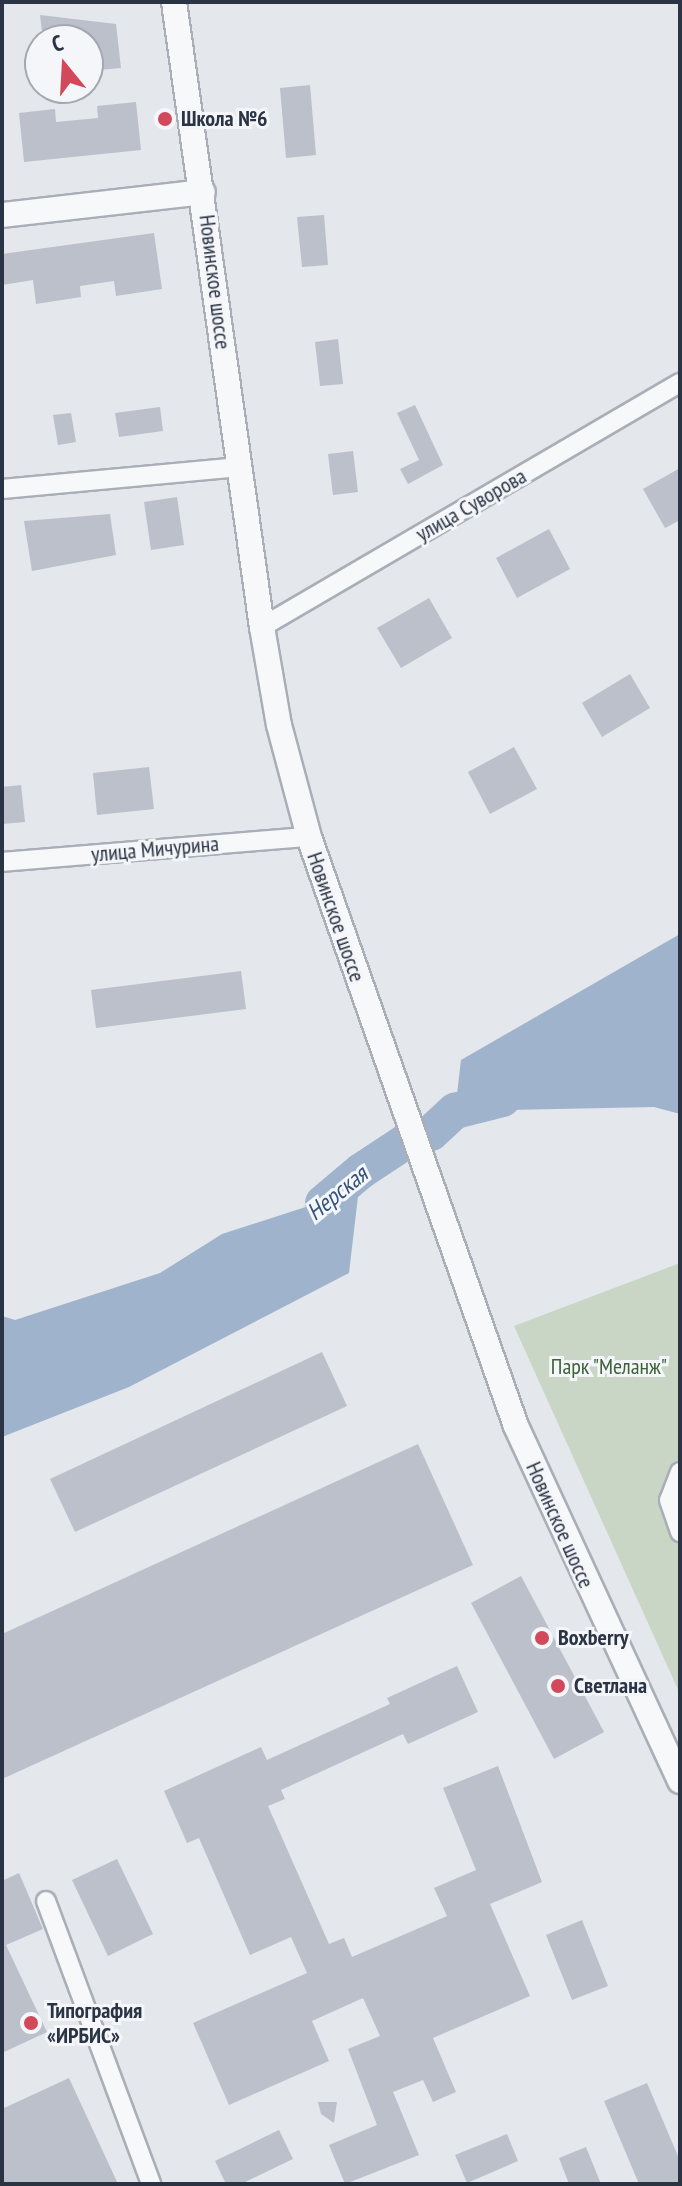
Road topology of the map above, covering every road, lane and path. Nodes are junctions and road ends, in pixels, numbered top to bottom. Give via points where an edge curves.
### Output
1 (174, 2) edge
2 (203, 192) junction
3 (2, 215) edge
4 (680, 383) edge
5 (239, 467) junction
6 (2, 489) edge
7 (262, 627) junction
8 (309, 837) junction
9 (2, 862) edge
10 (680, 1472) edge
11 (680, 1532) edge
12 (680, 1781) edge
13 (46, 1901) dead end
14 (151, 2184) edge

1 - 2 street, Новинское шоссе
2 - 3 street
2 - 5 street, Новинское шоссе
4 - 7 street, улица Суворова
5 - 6 street
5 - 7 street, Новинское шоссе
7 - 8 street, Новинское шоссе via 279,725
8 - 9 street, улица Мичурина
8 - 12 street, Новинское шоссе via 446,1233 548,1504
10 - 11 street via 669,1500
13 - 14 street

